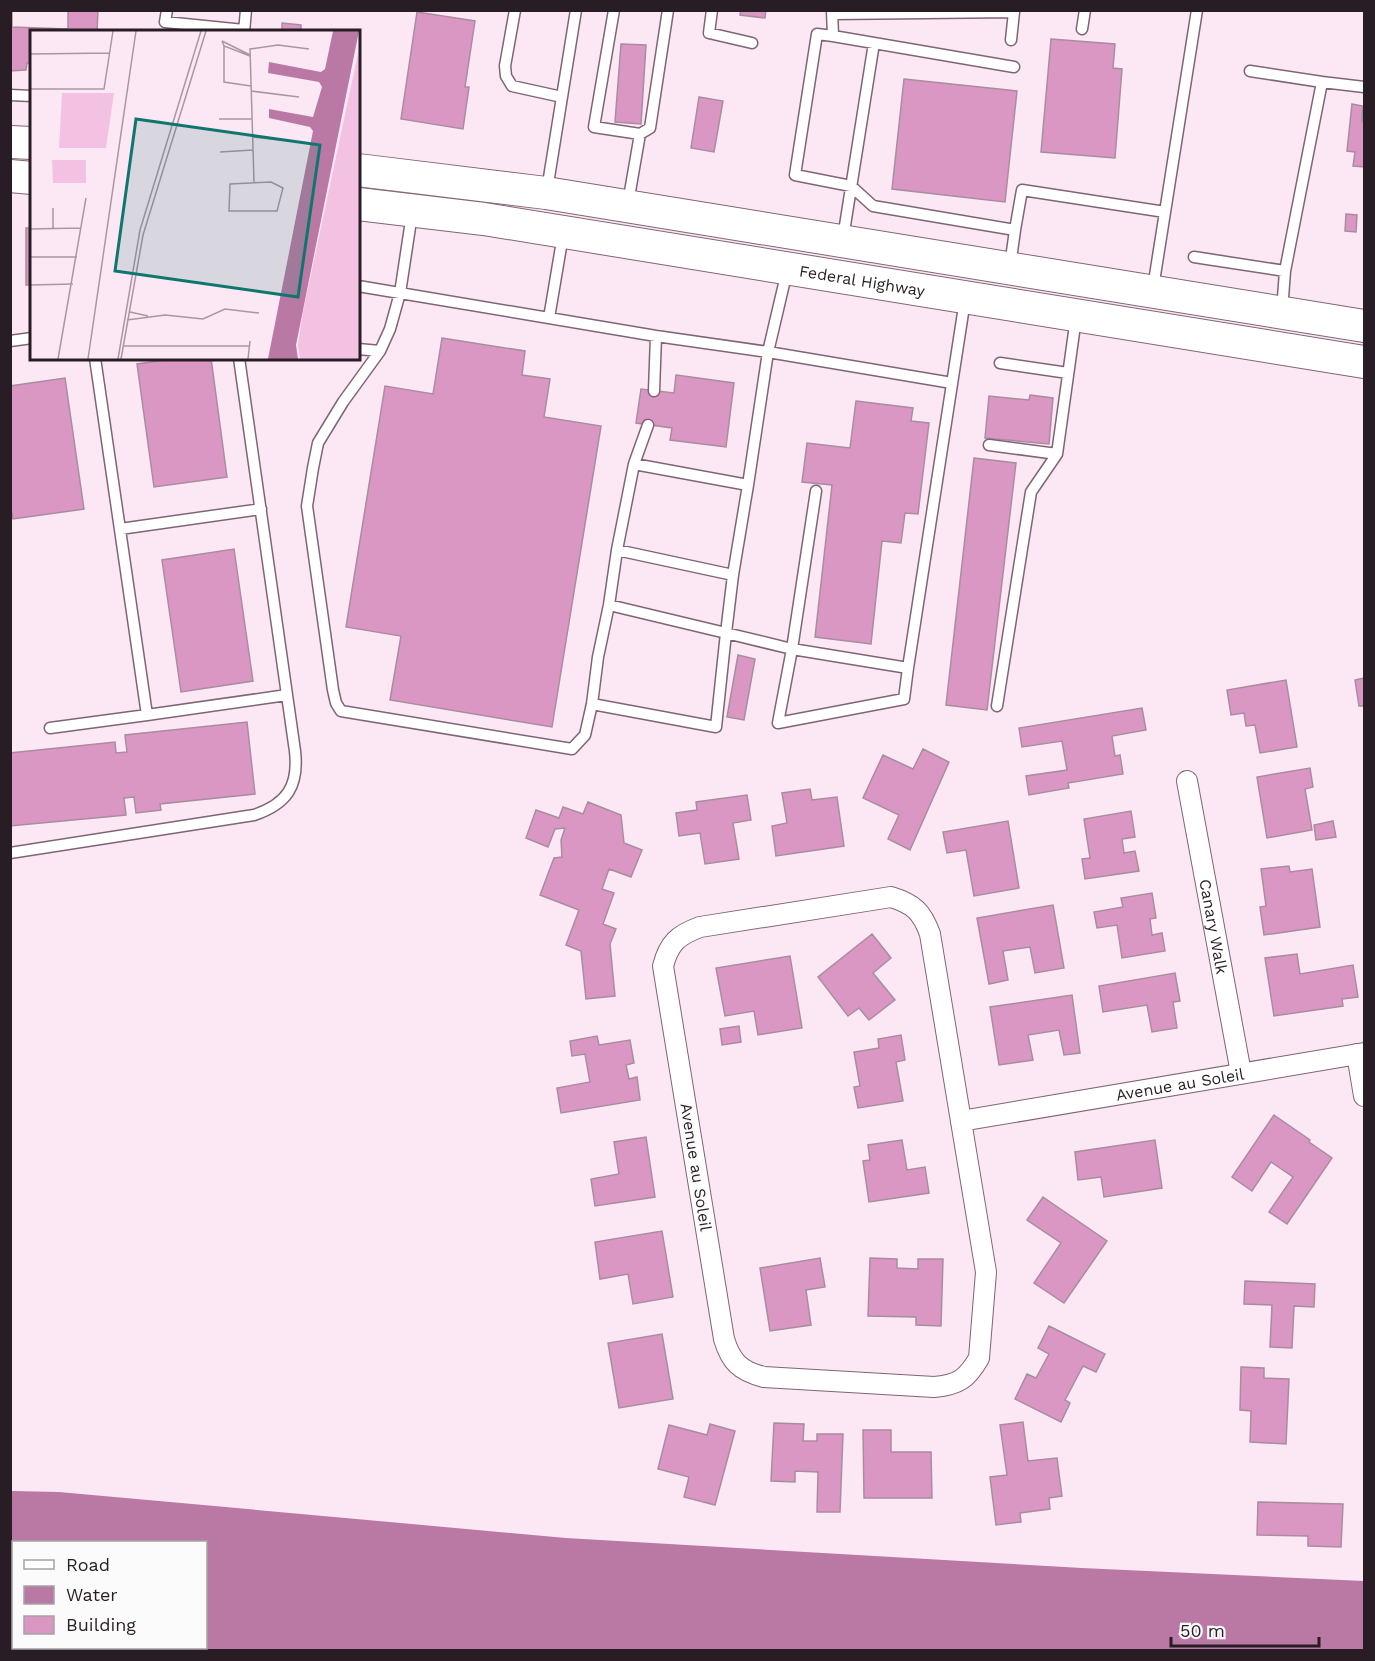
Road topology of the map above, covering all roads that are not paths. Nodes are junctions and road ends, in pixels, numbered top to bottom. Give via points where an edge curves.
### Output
1 (166, 10) edge
2 (246, 10) edge
3 (515, 10) edge
4 (576, 10) edge
5 (614, 10) edge
6 (668, 10) edge
7 (712, 10) edge
8 (1085, 10) edge
9 (1197, 10) edge
10 (1014, 11) edge
11 (832, 12) edge
12 (1082, 29) dead end
13 (235, 30) edge
14 (244, 30) edge
15 (833, 36) junction
16 (1011, 40) dead end
17 (752, 42) dead end
18 (874, 43) junction
19 (1014, 67) dead end
20 (1250, 71) dead end
21 (1322, 81) junction
22 (1365, 87) edge
23 (10, 95) edge
24 (30, 96) edge
25 (562, 97) junction
26 (640, 134) junction
27 (10, 142) edge
28 (30, 144) edge
29 (10, 155) edge
30 (30, 156) edge
31 (360, 170) edge
32 (10, 176) edge
33 (30, 178) edge
34 (851, 186) junction
35 (546, 194) junction
36 (360, 204) edge
37 (628, 207) junction
38 (412, 210) junction
39 (1165, 212) junction
40 (484, 219) junction
41 (708, 220) junction
42 (1015, 230) junction
43 (563, 232) junction
44 (843, 241) junction
45 (1194, 257) dead end
46 (788, 268) junction
47 (1009, 268) junction
48 (1285, 272) junction
49 (360, 286) edge
50 (1152, 291) junction
51 (400, 293) junction
52 (965, 297) junction
53 (1282, 311) junction
54 (1076, 315) junction
55 (549, 318) junction
56 (1365, 326) edge
57 (656, 336) junction
58 (30, 338) edge
59 (10, 341) edge
60 (360, 349) edge
61 (380, 351) junction
62 (768, 352) junction
63 (95, 360) edge
64 (239, 360) edge
65 (1365, 362) edge
66 (1000, 363) dead end
67 (1068, 373) junction
68 (952, 383) junction
69 (654, 391) dead end
70 (648, 425) dead end
71 (989, 445) dead end
72 (1057, 454) junction
73 (634, 465) junction
74 (748, 485) junction
75 (816, 491) dead end
76 (261, 509) junction
77 (120, 529) junction
78 (617, 550) junction
79 (733, 575) junction
80 (609, 605) junction
81 (726, 633) junction
82 (792, 649) junction
83 (909, 668) junction
84 (287, 695) junction
85 (592, 704) junction
86 (997, 706) dead end
87 (147, 715) junction
88 (50, 728) dead end
89 (1188, 782) dead end
90 (10, 853) edge
91 (1361, 1054) edge
92 (1241, 1073) junction
93 (1365, 1096) edge
94 (961, 1121) junction

1 - 13 lane via 165,22
2 - 14 lane
3 - 25 lane via 506,76 512,86
4 - 25 lane
5 - 26 lane via 594,127
6 - 26 lane via 650,128
7 - 17 lane via 709,33
8 - 12 lane
9 - 39 lane
10 - 11 lane
10 - 16 lane
11 - 15 lane
15 - 18 lane
15 - 34 lane via 818,34 795,175
18 - 19 lane
18 - 34 lane
20 - 21 lane
21 - 22 lane
21 - 48 lane
23 - 24 lane
25 - 35 lane
26 - 37 lane
27 - 28 main road
29 - 30 main road
31 - 35 main road
32 - 33 main road
34 - 42 lane via 873,206
34 - 44 lane
35 - 37 main road
35 - 40 main road via 525,208
36 - 38 main road, Federal Highway
37 - 41 main road
38 - 40 main road, Federal Highway
38 - 51 lane
39 - 42 lane via 1022,190
39 - 50 lane
40 - 43 main road, Federal Highway
41 - 43 main road via 674,226 593,216 574,222
41 - 44 main road
42 - 47 lane
43 - 46 main road, Federal Highway
43 - 55 lane
44 - 47 main road
45 - 48 lane
46 - 52 main road, Federal Highway
46 - 62 lane
47 - 50 main road
48 - 53 lane
49 - 51 lane
50 - 53 main road
51 - 55 lane
51 - 61 lane
52 - 54 main road, Federal Highway
52 - 68 lane
53 - 56 main road
54 - 65 main road, Federal Highway
54 - 67 lane
55 - 57 lane
57 - 62 lane
57 - 69 lane
58 - 59 lane
60 - 61 lane
61 - 85 lane via 318,442 307,506 336,703 341,711 572,749 585,735
62 - 68 lane
62 - 74 lane
63 - 77 lane
64 - 76 lane
66 - 67 lane
67 - 72 lane
68 - 83 lane
70 - 73 lane
71 - 72 lane
72 - 86 lane via 1031,492
73 - 74 lane
73 - 78 lane
74 - 79 lane
75 - 82 lane
76 - 77 lane
76 - 84 lane
77 - 87 lane
78 - 79 lane
78 - 80 lane
79 - 81 lane
80 - 81 lane
80 - 85 lane
81 - 82 lane
81 - 85 lane via 716,727
82 - 83 lane
82 - 83 lane via 778,723 904,699
84 - 87 lane
84 - 90 lane via 297,768 293,785 270,810
87 - 88 lane
89 - 92 street, Canary Walk
91 - 92 street, Avenue au Soleil
91 - 93 street
92 - 94 street, Avenue au Soleil
94 - 94 street, Avenue au Soleil via 987,1272 979,1358 972,1371 948,1386 934,1388 750,1373 728,1353 724,1339 663,966 667,952 675,940 700,927 891,897 904,901 917,909 930,934

